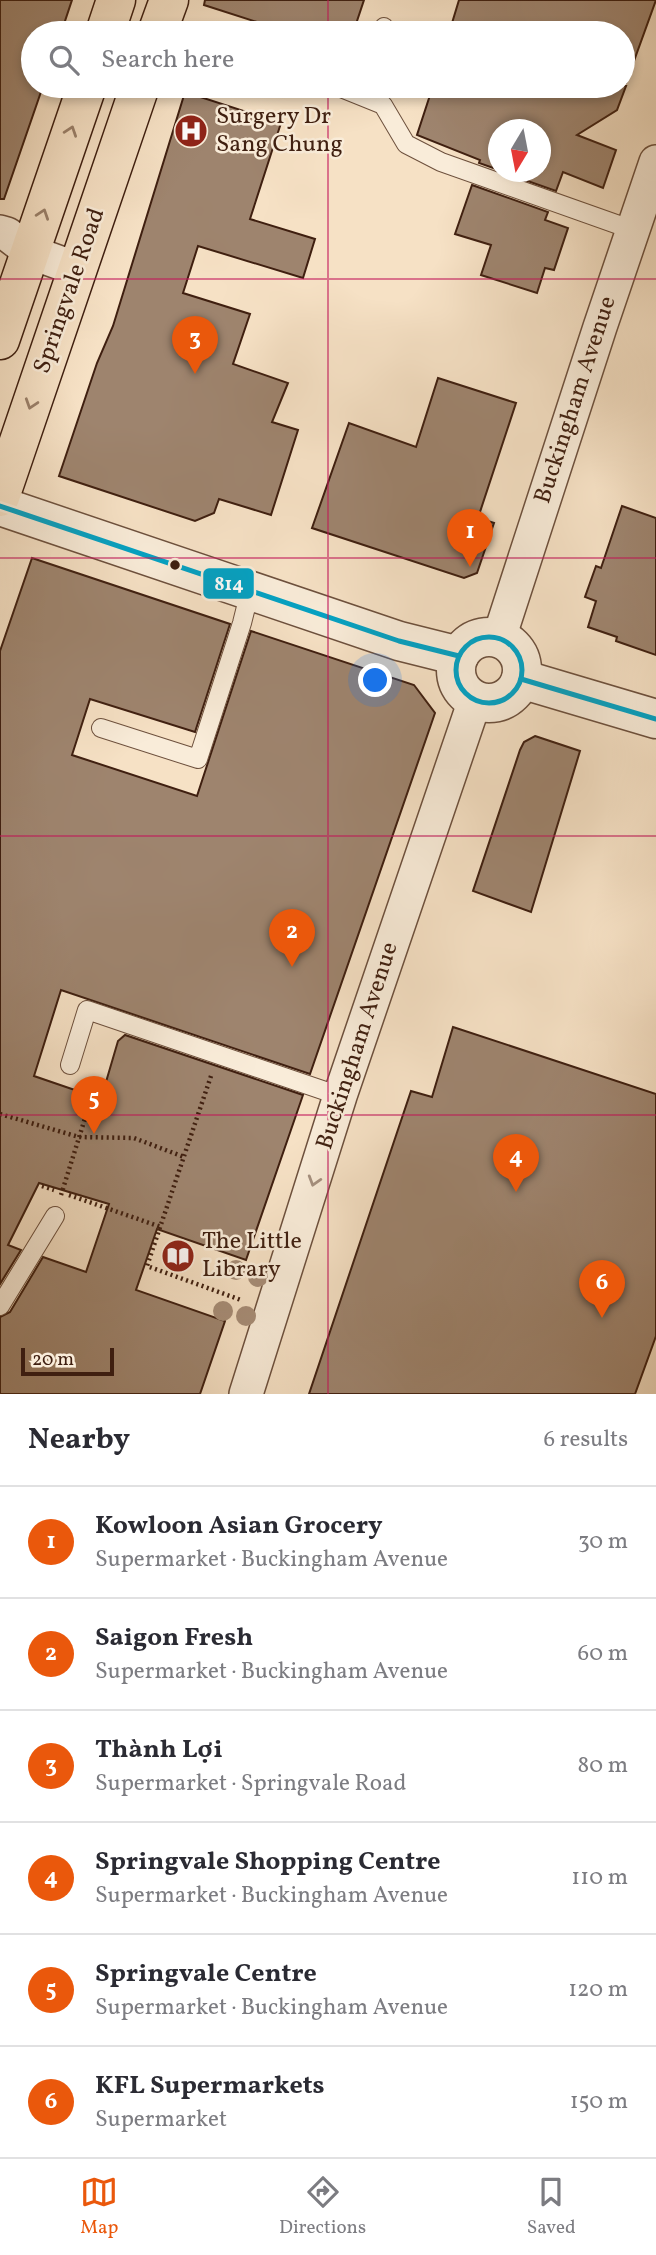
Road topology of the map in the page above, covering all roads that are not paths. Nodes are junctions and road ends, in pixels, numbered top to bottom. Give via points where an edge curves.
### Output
1 (116, 0) edge
2 (169, 0) edge
3 (109, 21) edge
4 (161, 21) edge
5 (81, 98) edge
6 (136, 98) edge
7 (373, 98) edge
8 (656, 162) edge
9 (633, 230) junction
10 (15, 242) edge
11 (78, 268) junction
12 (0, 340) edge
13 (0, 497) edge
14 (0, 506) edge
15 (250, 591) junction
16 (499, 639) junction
17 (459, 656) junction
18 (521, 679) junction
19 (475, 700) junction
20 (656, 719) edge
21 (101, 728) dead end
22 (70, 1065) road end
23 (341, 1096) junction
24 (55, 1216) road end
25 (0, 1306) edge
26 (246, 1394) edge

1 - 3 highway
2 - 4 highway
10 -> 5 highway, Springvale Road
6 - 11 highway, Springvale Road
7 - 9 lane via 383,105 406,144 440,162
8 - 9 street, Buckingham Avenue
9 - 16 street, Buckingham Avenue
10 - 11 street
10 - 12 highway, Springvale Road
11 -> 13 highway, Springvale Road
14 - 15 street
15 - 17 street
15 - 21 lane via 198,760
16 - 17 street via 471,642
16 - 18 street via 520,659
17 - 19 street via 457,677
18 - 19 street via 503,700
18 - 20 street
19 - 23 street, Buckingham Avenue
22 - 23 lane via 87,1010
23 -> 26 street, Buckingham Avenue
24 - 25 lane

